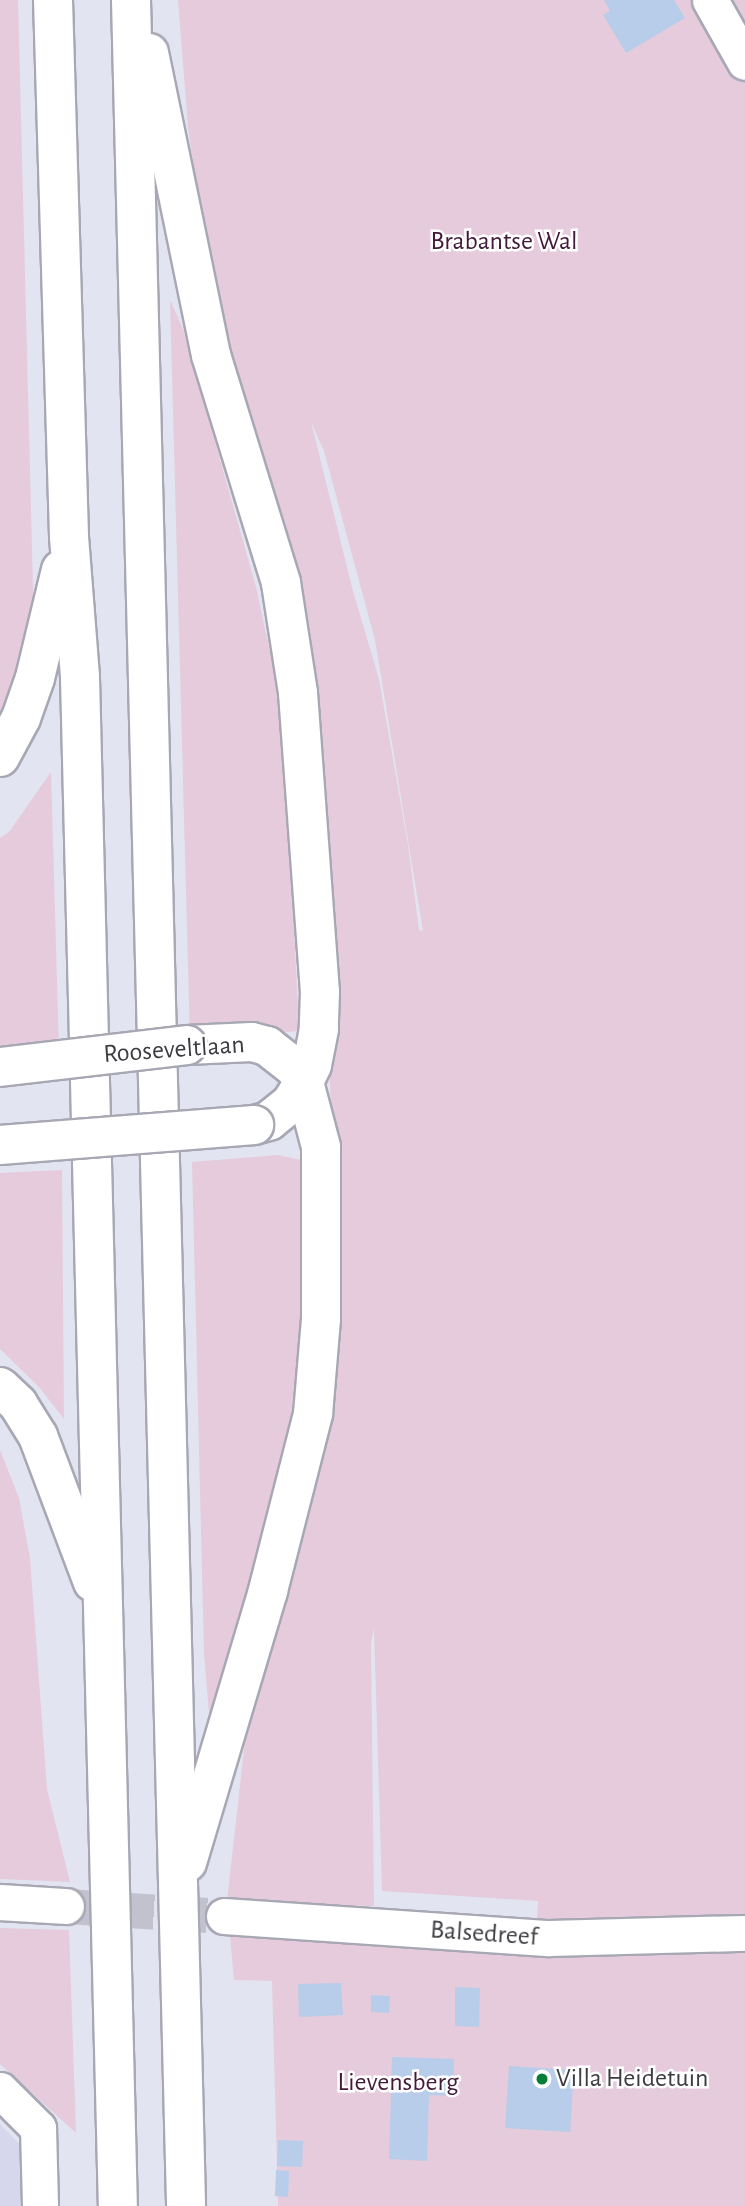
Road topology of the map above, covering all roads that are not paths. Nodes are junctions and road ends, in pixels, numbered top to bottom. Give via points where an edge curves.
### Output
1 (53, 0) edge
2 (131, 0) edge
3 (138, 0) edge
4 (710, 0) edge
5 (745, 62) edge
6 (68, 537) junction
7 (0, 757) edge
8 (0, 1068) edge
9 (304, 1082) junction
10 (0, 1144) edge
11 (0, 1387) edge
12 (104, 1611) junction
13 (178, 1891) junction
14 (0, 1902) edge
15 (66, 1906) tunnel mouth
16 (223, 1916) tunnel mouth
17 (745, 1933) edge
18 (0, 2090) edge
19 (40, 2206) edge
20 (118, 2206) edge
21 (186, 2206) edge

1 - 6 main road
2 - 13 main road
3 - 9 main road via 211,355 281,583 298,692 320,992 319,1029
4 - 5 street
6 - 7 main road via 35,678
6 - 12 main road via 81,691
8 - 9 main road, Rooseveltlaan, bridge via 187,1045 252,1042 282,1056
9 - 10 main road, bridge via 281,1112 254,1125
9 - 13 main road via 321,1147 321,1319 313,1414 268,1591
11 - 12 main road via 18,1404 38,1436
12 - 20 main road
13 - 21 main road
14 - 15 street
16 - 17 street, Balsedreef via 549,1938
18 - 19 street via 38,2128

